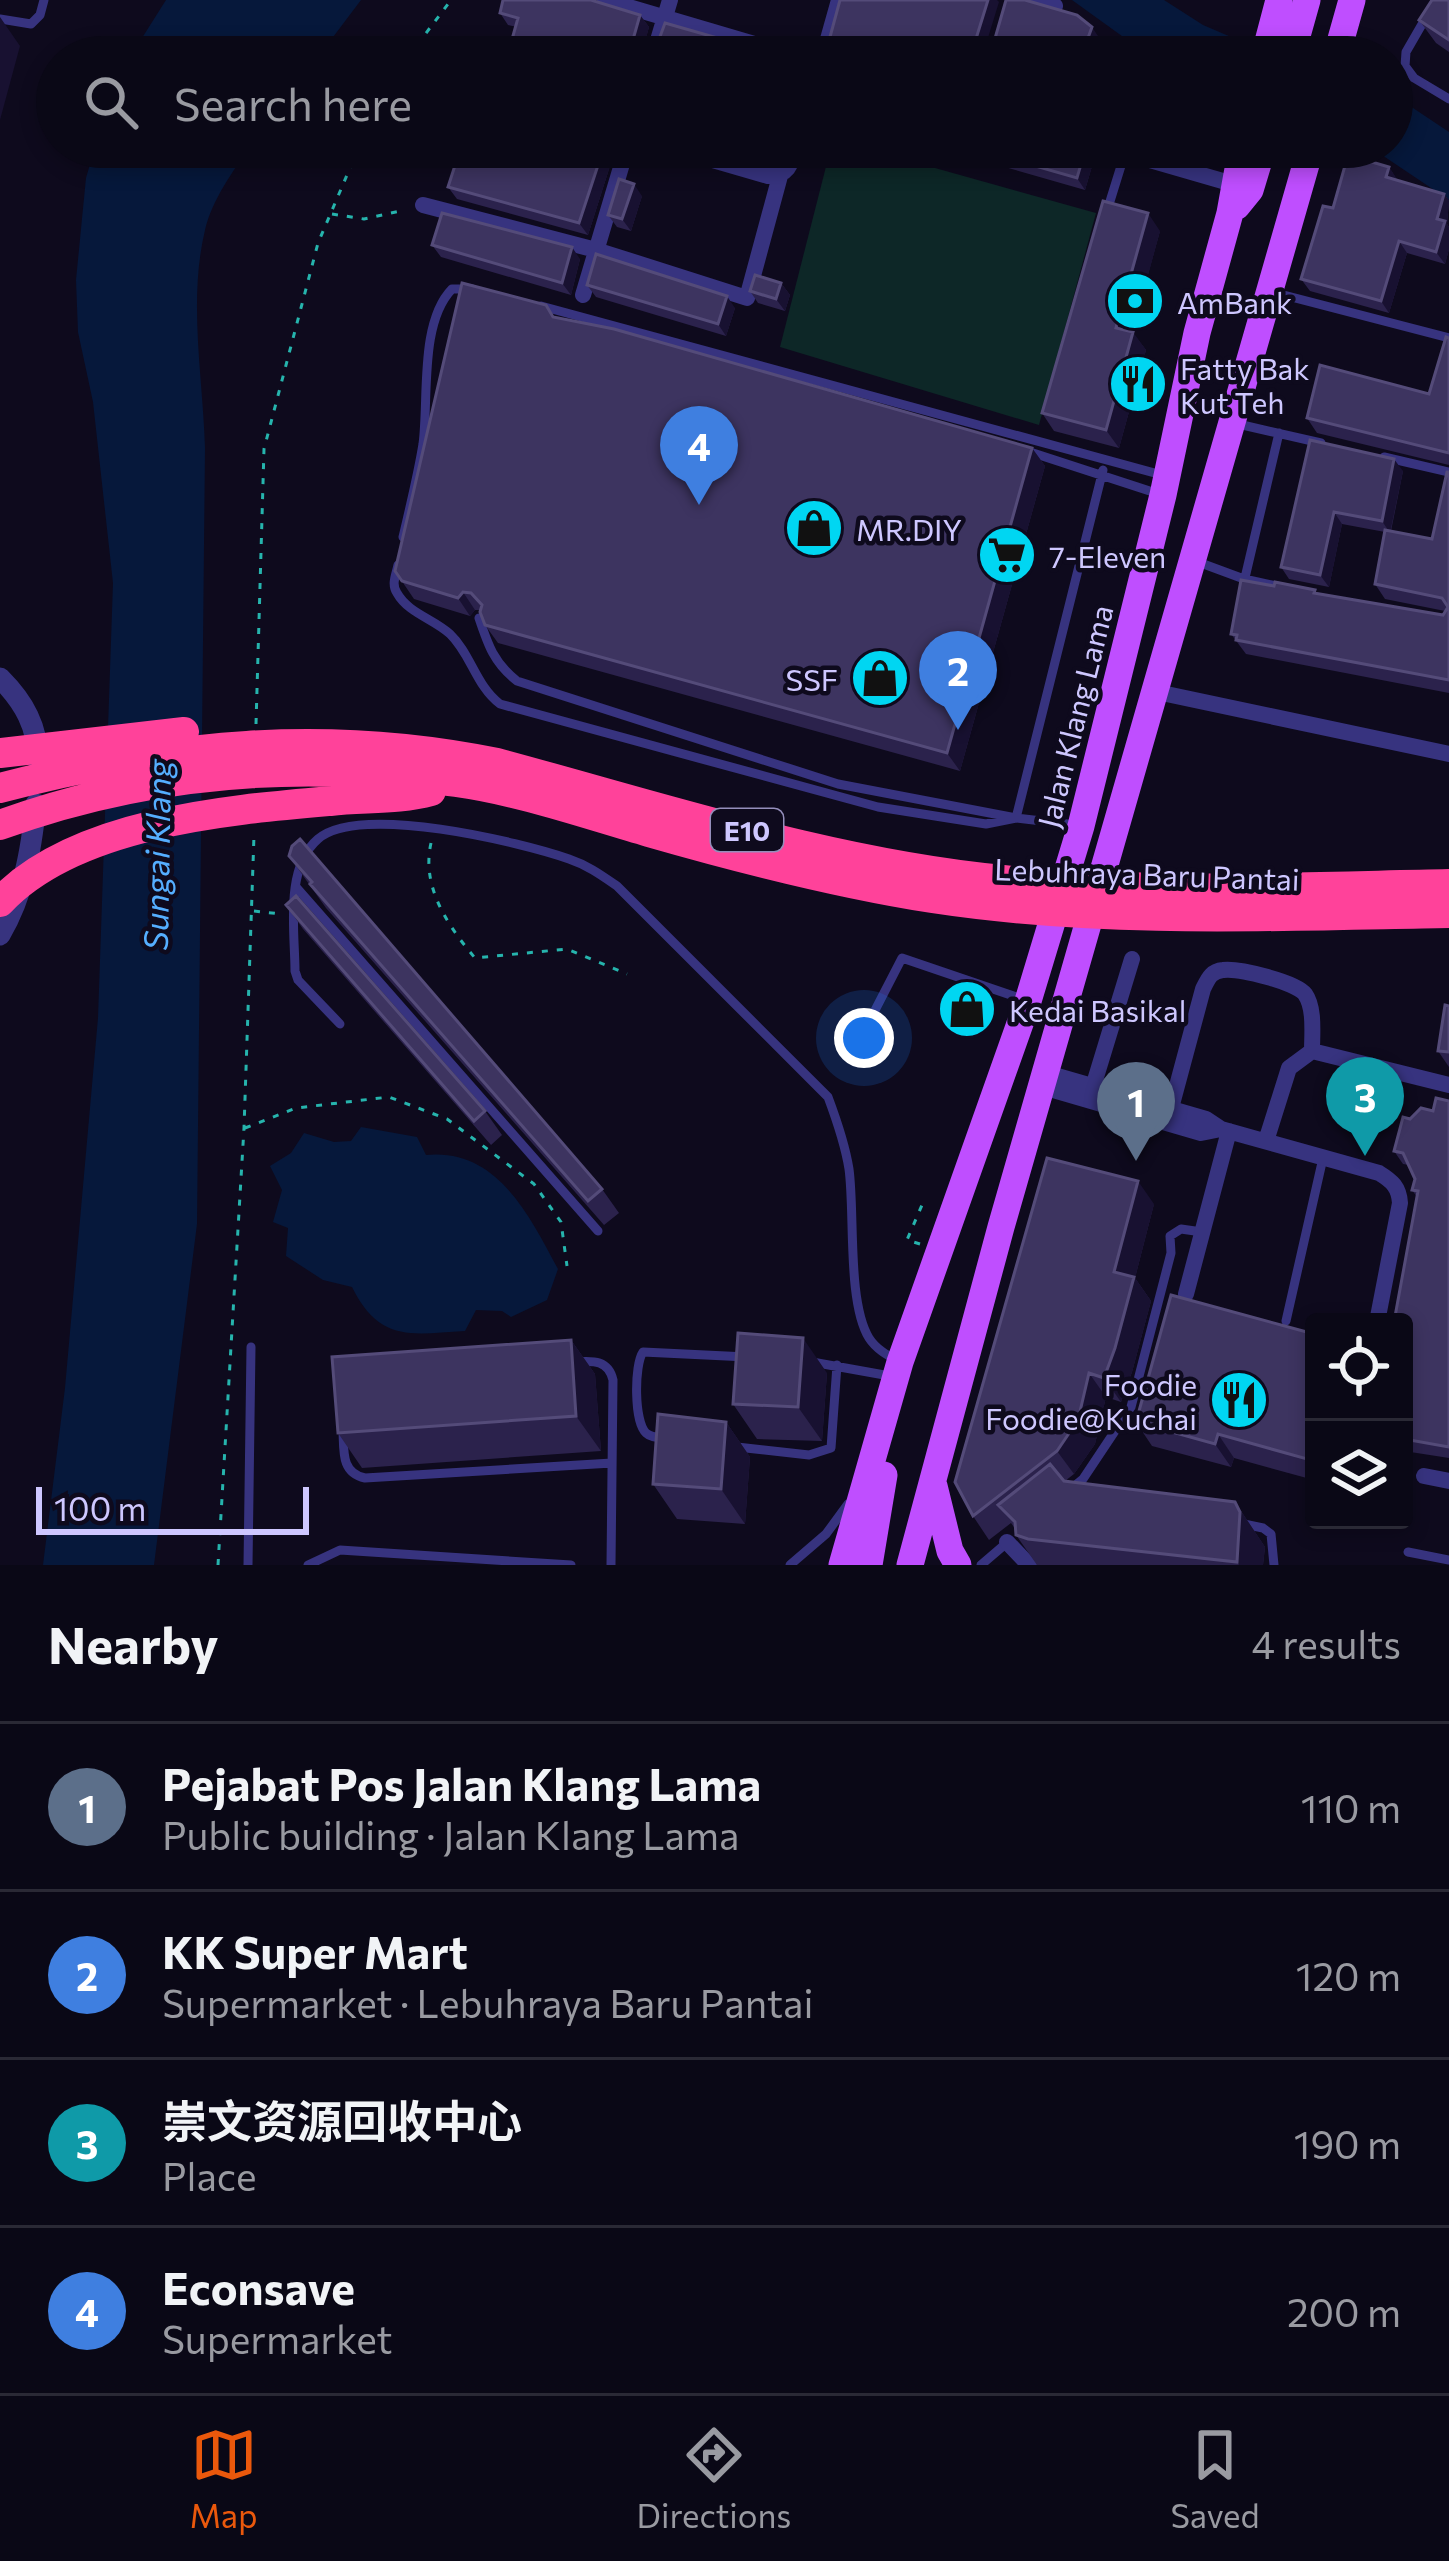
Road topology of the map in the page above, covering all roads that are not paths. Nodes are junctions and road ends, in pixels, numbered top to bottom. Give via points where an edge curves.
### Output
1 (44, 0) edge
2 (605, 0) edge
3 (839, 0) edge
4 (1034, 0) edge
5 (1280, 0) edge
6 (1307, 0) edge
7 (1352, 0) edge
8 (1436, 0) edge
9 (1055, 6) edge
10 (668, 9) edge
11 (0, 20) edge
12 (742, 36) edge
13 (829, 36) edge
14 (1280, 36) edge
15 (1286, 36) edge
16 (1342, 36) edge
17 (1413, 40) edge
18 (1413, 76) edge
19 (1449, 99) edge
20 (620, 168) edge
21 (740, 168) edge
22 (789, 168) edge
23 (1120, 168) edge
24 (1177, 168) edge
25 (1236, 168) edge
26 (1257, 168) edge
27 (1305, 168) edge
28 (780, 176) junction
29 (1233, 184) junction
30 (423, 205) road end
31 (1230, 213) junction
32 (1106, 214) edge
33 (596, 250) junction
34 (486, 292) edge
35 (1272, 292) junction
36 (583, 295) edge
37 (526, 302) edge
38 (567, 326) edge
39 (1449, 338) edge
40 (1234, 423) junction
41 (1279, 433) junction
42 (1342, 448) edge
43 (1364, 453) edge
44 (1106, 459) junction
45 (1102, 472) junction
46 (1449, 472) edge
47 (1166, 486) junction
48 (1195, 561) junction
49 (1244, 579) junction
50 (1290, 589) edge
51 (1241, 596) edge
52 (479, 618) edge
53 (0, 678) edge
54 (1156, 692) junction
55 (258, 736) junction
56 (0, 753) edge
57 (1449, 754) edge
58 (459, 782) junction
59 (0, 788) edge
60 (1016, 818) junction
61 (0, 825) edge
62 (1081, 826) junction
63 (1449, 884) edge
64 (296, 887) junction
65 (996, 893) junction
66 (0, 902) edge
67 (1142, 902) junction
68 (1449, 913) edge
69 (0, 934) edge
70 (1132, 959) dead end
71 (1028, 1001) junction
72 (340, 1024) dead end
73 (854, 1051) dead end
74 (1312, 1051) junction
75 (1045, 1080) junction
76 (1449, 1085) edge
77 (1093, 1087) junction
78 (1169, 1116) junction
79 (1225, 1131) junction
80 (1266, 1141) junction
81 (1323, 1157) junction
82 (598, 1231) dead end
83 (1202, 1232) junction
84 (1186, 1294) edge
85 (1378, 1313) edge
86 (1286, 1321) edge
87 (251, 1347) dead end
88 (754, 1358) edge
89 (796, 1360) edge
90 (568, 1362) edge
91 (900, 1363) junction
92 (837, 1365) junction
93 (342, 1418) edge
94 (674, 1439) edge
95 (719, 1444) edge
96 (612, 1462) junction
97 (1424, 1476) dead end
98 (867, 1478) junction
99 (1083, 1479) junction
100 (1449, 1481) edge
101 (933, 1482) junction
102 (1067, 1492) edge
103 (1100, 1492) edge
104 (1233, 1522) edge
105 (1022, 1529) edge
106 (1007, 1542) junction
107 (1408, 1552) dead end
108 (422, 1559) edge
109 (1449, 1560) edge
110 (849, 1562) edge
111 (248, 1565) edge
112 (308, 1565) edge
113 (571, 1565) edge
114 (610, 1565) edge
115 (790, 1565) edge
116 (910, 1565) edge
117 (958, 1565) edge
118 (981, 1565) edge
119 (1029, 1565) edge
120 (1274, 1565) edge

1 - 11 lane via 31,24
2 - 10 street
3 - 13 street
4 - 9 street
5 - 14 main road
6 - 15 main road
7 - 16 main road
8 - 17 lane
10 - 12 street
18 - 19 lane
20 - 33 street
21 - 28 street
22 - 28 street
23 - 32 lane
24 - 29 street
25 - 29 main road, Jalan Klang Lama
26 - 31 main road
27 - 35 main road
28 - 33 street via 746,298
29 - 31 main road, Jalan Klang Lama
30 - 33 street
31 - 47 main road, Jalan Klang Lama
33 - 36 street
34 - 60 lane via 452,289 438,313 394,584 408,606 452,635 489,696 544,718 878,807 986,824
35 - 39 lane
35 - 40 main road
37 - 44 lane
38 - 45 lane
40 - 41 lane
40 - 48 main road
41 - 42 lane
41 - 49 lane
43 - 46 lane
44 - 45 lane
44 - 47 lane
45 - 47 lane
45 - 60 lane
47 - 62 main road, Jalan Klang Lama
48 - 49 lane
48 - 54 main road
49 - 50 lane
49 - 51 lane
52 - 60 lane via 490,653 517,681 838,784
53 - 69 street via 38,738 31,853
54 - 57 street
54 - 75 main road
55 - 56 highway via 173,731
55 - 59 highway, Lebuhraya Baru Pantai / E10
55 - 65 highway, Lebuhraya Baru Pantai / E10 via 447,752
58 - 61 highway, Lebuhraya Baru Pantai / E10 via 297,770 204,775 116,789
58 - 65 highway, Lebuhraya Baru Pantai / E10 via 806,874
58 - 66 highway via 415,796 292,805 118,836 40,869
60 - 62 lane
62 - 71 main road, Jalan Klang Lama
63 - 67 highway, Lebuhraya Baru Pantai / E10
64 - 72 lane via 298,980
64 - 82 lane
64 - 91 lane via 319,838 389,824 506,842 593,868 617,886 828,1097 849,1171 858,1306 868,1336
65 - 67 highway, Lebuhraya Baru Pantai / E10
67 - 68 highway, Lebuhraya Baru Pantai / E10
70 - 77 street
71 - 73 lane via 902,958
71 - 91 main road, Jalan Klang Lama
74 - 76 street
74 - 78 street via 1310,1004 1298,987 1220,970 1203,988
74 - 80 street via 1289,1068
75 - 77 street
75 - 78 street
75 - 101 main road
77 - 78 street
78 - 79 street via 1201,1132
79 - 80 street
79 - 83 street
80 - 81 street
81 - 85 street via 1379,1173 1399,1191
81 - 86 lane
83 - 84 street
83 - 99 lane via 1181,1229 1170,1237 1131,1407
87 - 111 lane
88 - 94 lane via 644,1352 635,1366 642,1426
89 - 92 lane
90 - 96 lane via 600,1362 611,1372
91 - 92 lane
91 - 98 main road, Jalan Klang Lama
91 - 110 main road
92 - 95 lane via 832,1448 809,1455
93 - 96 lane via 346,1467 358,1477
96 - 114 lane
97 - 100 street
98 - 110 main road, Jalan Klang Lama
98 - 115 lane via 826,1534
99 - 102 lane
99 - 103 lane
101 - 116 main road
101 - 117 main road
104 - 120 lane via 1271,1534
105 - 106 lane
106 - 118 lane
106 - 119 street
107 - 109 lane
108 - 112 lane via 340,1550
108 - 113 lane

